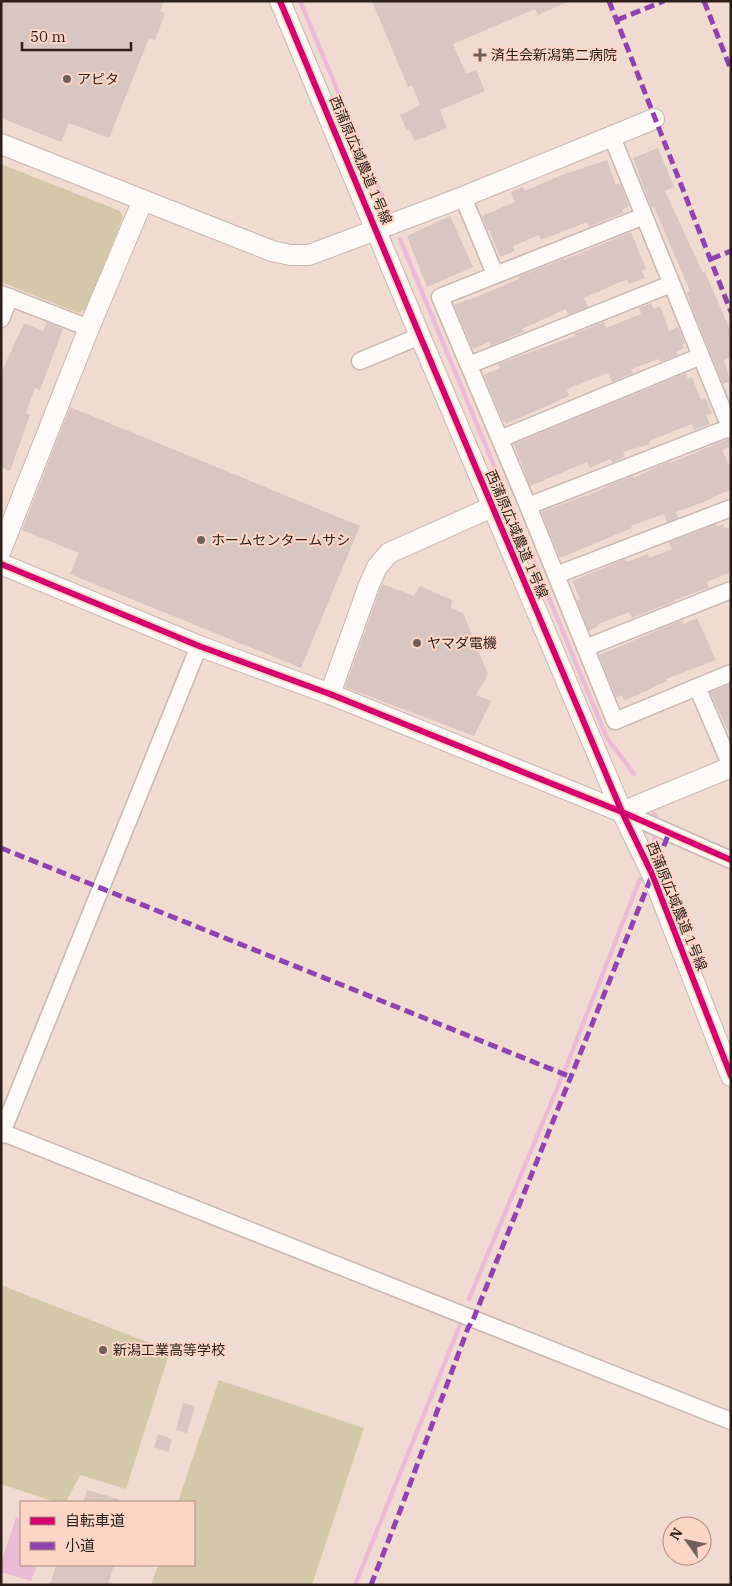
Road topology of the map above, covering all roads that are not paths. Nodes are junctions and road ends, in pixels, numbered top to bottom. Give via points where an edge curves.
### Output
1 (280, 1) edge
2 (654, 119) dead end
3 (612, 137) junction
4 (1, 144) edge
5 (463, 197) junction
6 (144, 200) junction
7 (644, 216) junction
8 (376, 229) junction
9 (495, 274) junction
10 (671, 284) junction
11 (6, 295) edge
12 (1, 319) edge
13 (89, 328) junction
14 (420, 336) junction
15 (701, 356) junction
16 (360, 361) dead end
17 (469, 365) junction
18 (730, 428) edge
19 (500, 439) junction
20 (528, 506) junction
21 (492, 507) junction
22 (731, 508) edge
23 (1, 550) edge
24 (1, 564) edge
25 (556, 575) junction
26 (731, 590) edge
27 (199, 646) junction
28 (585, 648) junction
29 (731, 673) edge
30 (697, 687) junction
31 (330, 694) junction
32 (731, 767) edge
33 (622, 812) junction
34 (731, 860) edge
35 (731, 1076) edge
36 (2, 1133) edge
37 (731, 1421) edge

1 - 8 street, 西蒲原広域農道 1号線
2 - 3 street
3 - 5 street
3 - 7 street
4 - 6 street
5 - 8 street
5 - 9 street
6 - 8 street via 272,251 291,255 309,254
6 - 13 street
7 - 9 street
7 - 10 street
8 - 14 street, 西蒲原広域農道 1号線
9 - 17 street via 440,296
10 - 15 street
10 - 17 street
11 - 12 street
11 - 13 street
13 - 23 street
14 - 16 street
14 - 21 street, 西蒲原広域農道 1号線
15 - 18 street
15 - 19 street
17 - 19 street
18 - 20 street
19 - 20 street
20 - 25 street
21 - 31 street via 388,553 369,585
21 - 33 street, 西蒲原広域農道 1号線
22 - 25 street
24 - 27 street
25 - 28 street
26 - 28 street
27 - 31 street
27 - 36 street
28 - 30 street via 615,721
29 - 30 street
30 - 32 street
31 - 33 street
32 - 33 street
33 - 34 street
33 - 35 street, 西蒲原広域農道 1号線 via 652,874
36 - 37 street

